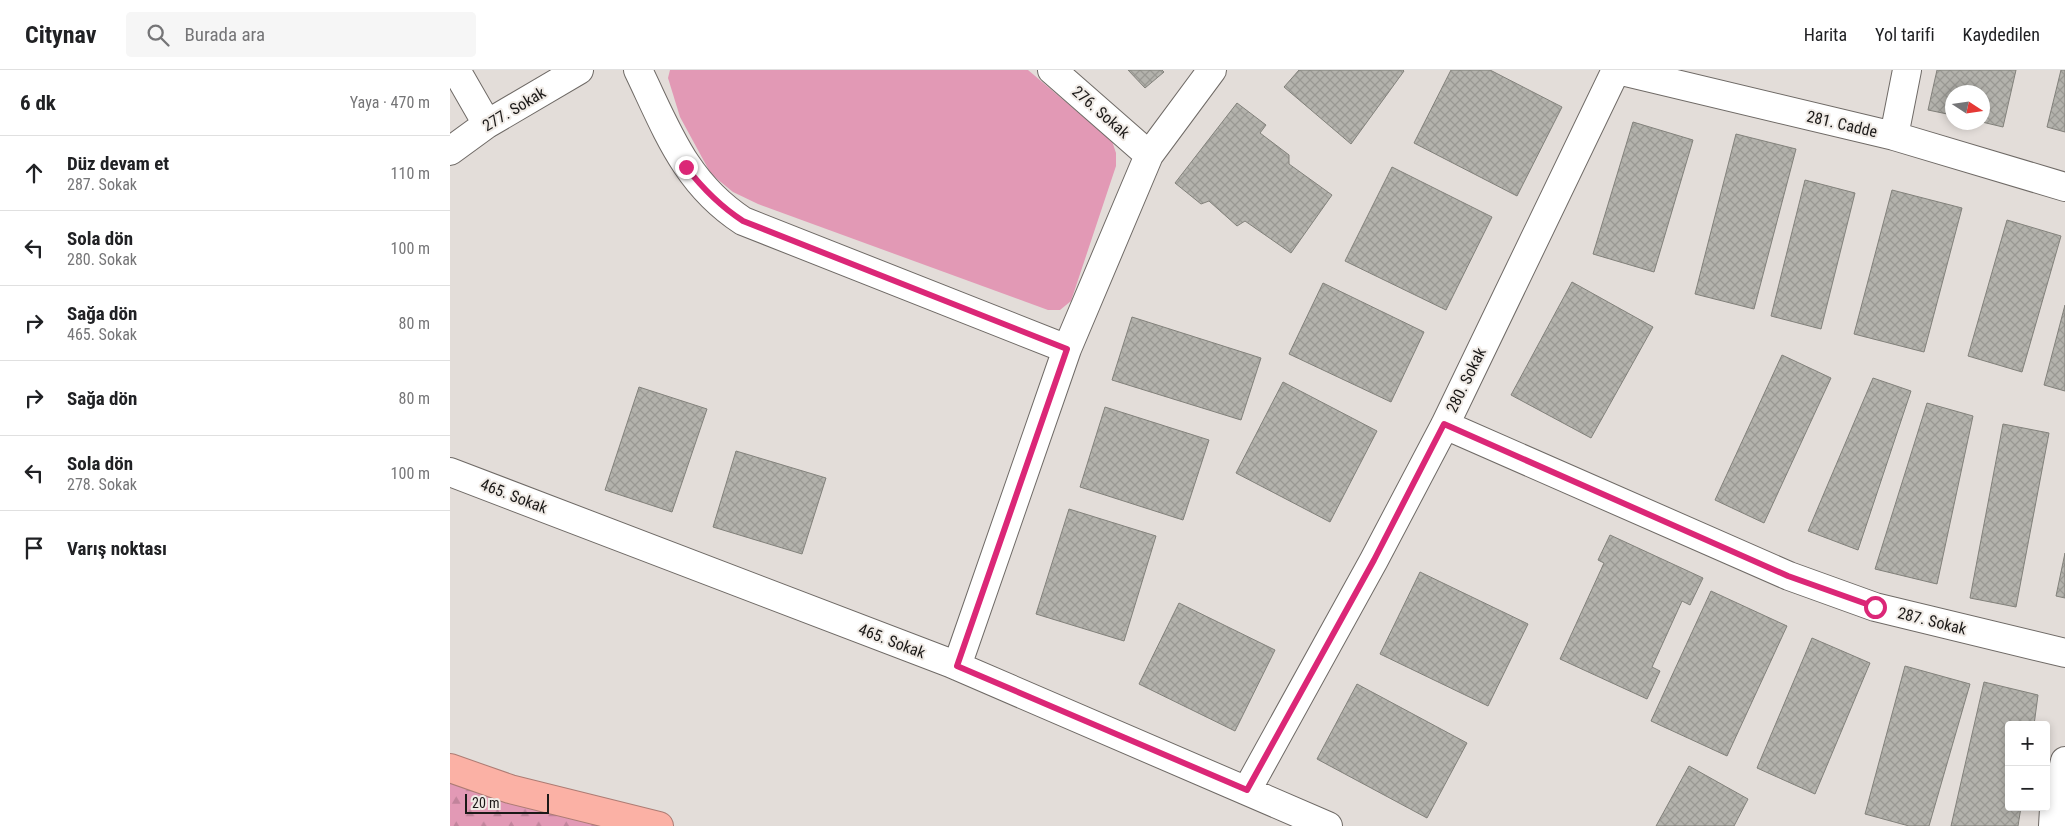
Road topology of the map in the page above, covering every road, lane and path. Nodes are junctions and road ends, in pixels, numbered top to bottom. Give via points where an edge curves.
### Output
1 (456, 70) edge
2 (579, 70) edge
3 (638, 70) edge
4 (1052, 70) edge
5 (1212, 70) edge
6 (1616, 70) edge
7 (1907, 70) edge
8 (487, 124) junction
9 (1894, 136) junction
10 (450, 151) edge
11 (1149, 155) junction
12 (2065, 187) edge
13 (1067, 349) junction
14 (1444, 424) junction
15 (450, 472) edge
16 (2065, 653) edge
17 (957, 666) junction
18 (2065, 761) edge
19 (450, 768) edge
20 (1247, 790) junction
21 (659, 826) edge
22 (1328, 826) edge
23 (2053, 826) edge

1 - 8 street
2 - 8 street, 277. Sokak
3 - 13 street via 686,167 723,208 743,221
4 - 11 street, 276. Sokak
5 - 11 street
6 - 9 street, 281. Cadde
6 - 14 street, 280. Sokak
7 - 9 street
8 - 10 street, 277. Sokak
9 - 12 street, 281. Cadde
11 - 13 street
13 - 17 street
14 - 16 street, 287. Sokak via 1788,576 1846,598
14 - 20 street, 280. Sokak via 1374,560
15 - 17 street, 465. Sokak
17 - 20 street, 465. Sokak
18 - 23 street
19 - 21 highway via 510,789
20 - 22 street, 465. Sokak

